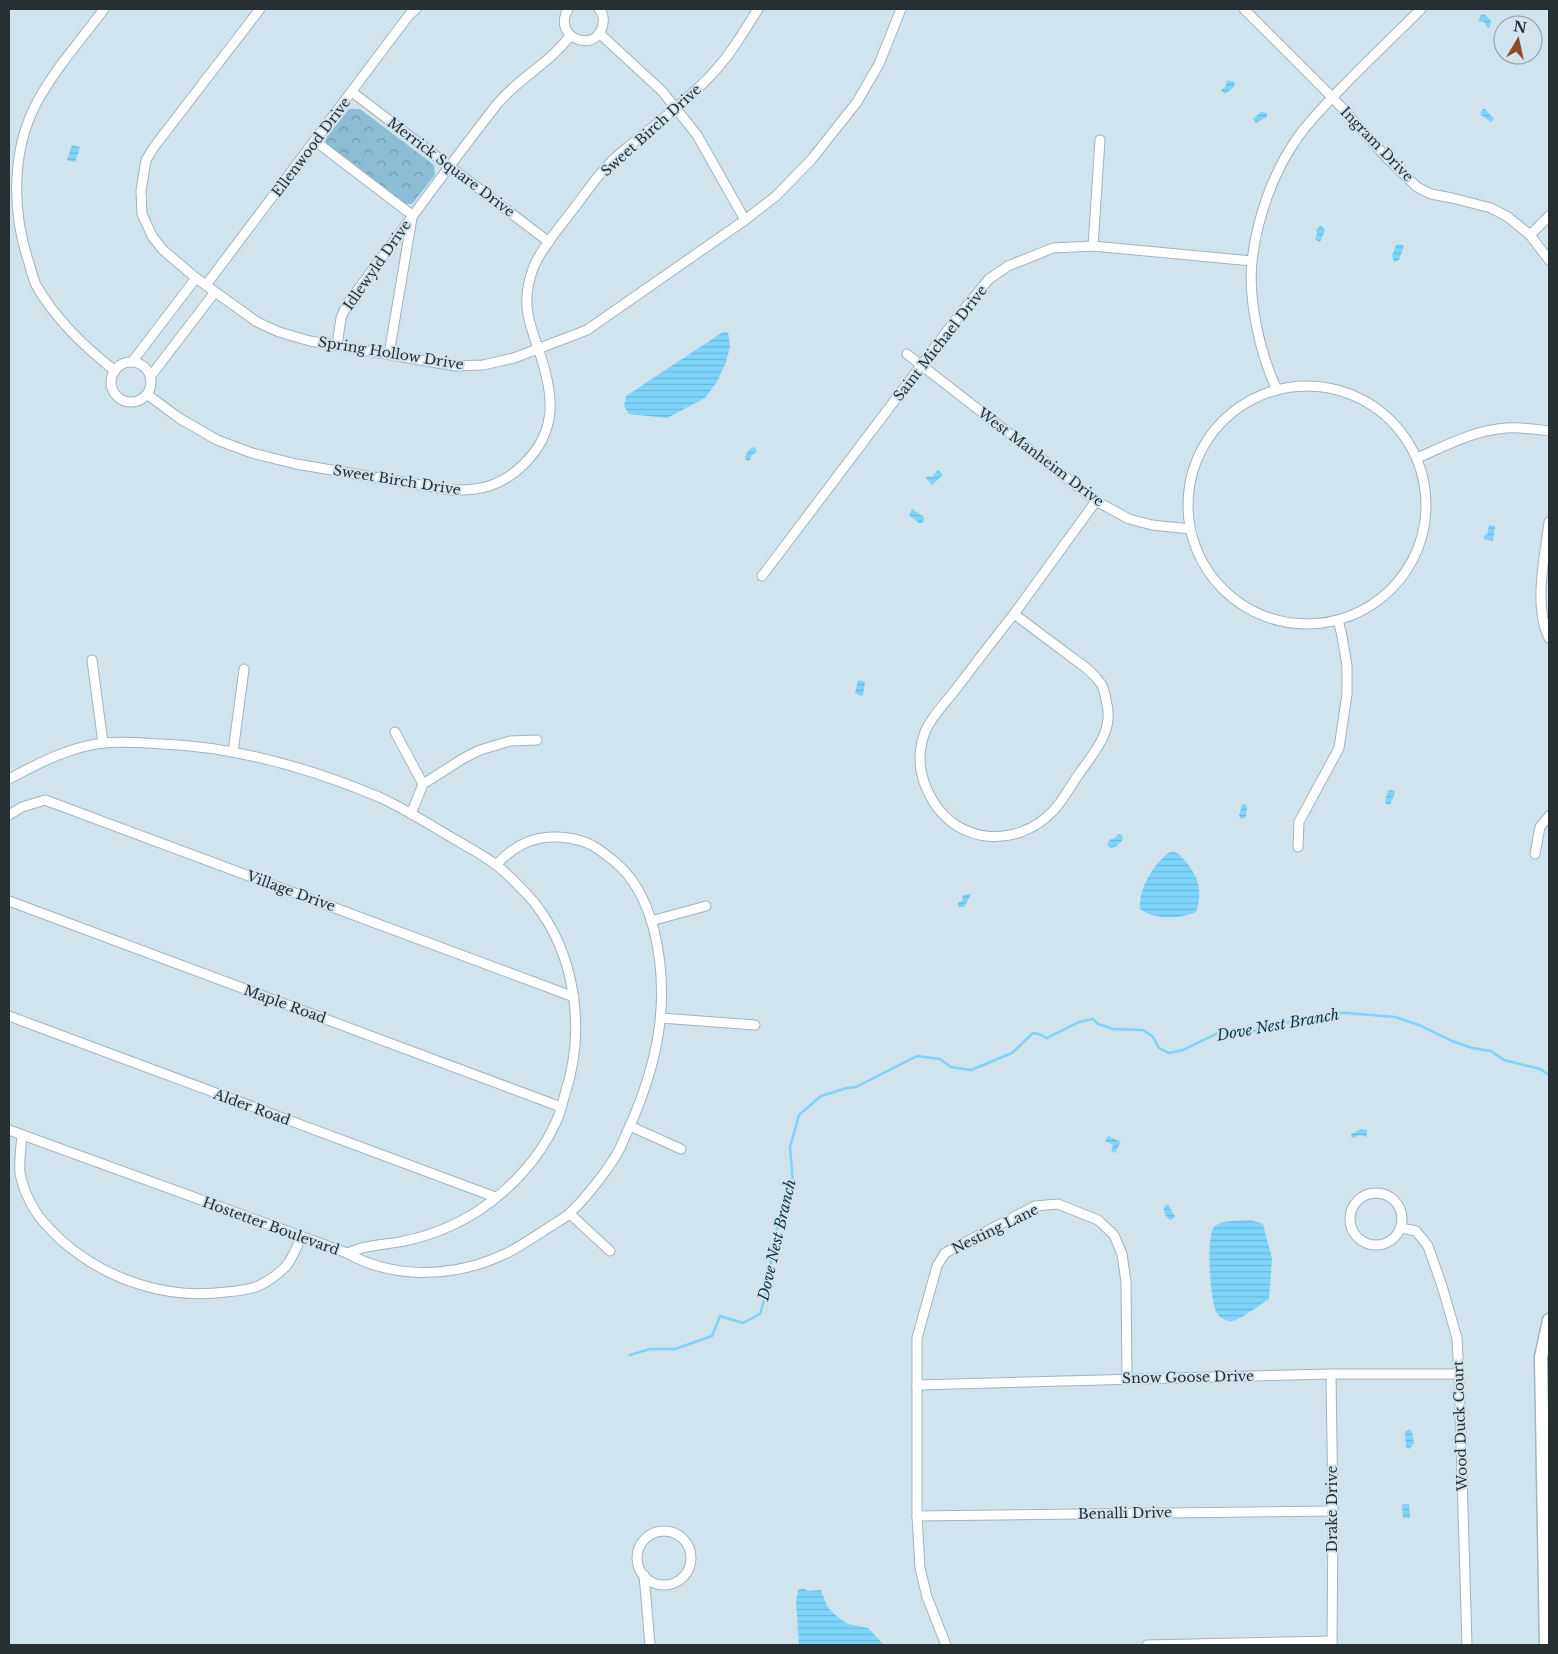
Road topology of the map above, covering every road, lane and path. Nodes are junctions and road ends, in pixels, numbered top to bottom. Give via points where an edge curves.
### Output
1 (104, 9) edge
2 (260, 9) edge
3 (416, 9) edge
4 (567, 9) edge
5 (599, 9) edge
6 (758, 9) edge
7 (901, 9) edge
8 (1244, 9) edge
9 (1421, 9) edge
10 (599, 33) junction
11 (570, 36) junction
12 (352, 92) junction
13 (1332, 97) junction
14 (676, 108) junction
15 (1100, 140) dead end
16 (315, 141) junction
17 (451, 167) junction
18 (412, 215) junction
19 (1549, 216) edge
20 (745, 220) junction
21 (1530, 234) junction
22 (549, 242) junction
23 (1093, 246) junction
24 (1549, 260) edge
25 (1252, 261) junction
26 (196, 278) junction
27 (206, 285) junction
28 (214, 292) junction
29 (337, 345) junction
30 (538, 349) junction
31 (389, 354) junction
32 (907, 354) dead end
33 (132, 362) junction
34 (922, 365) junction
35 (115, 371) junction
36 (150, 377) junction
37 (1277, 390) junction
38 (148, 395) junction
39 (1549, 431) edge
40 (1416, 458) junction
41 (1096, 501) junction
42 (1549, 522) edge
43 (1190, 529) junction
44 (762, 576) dead end
45 (1014, 614) junction
46 (1338, 620) junction
47 (1549, 638) edge
48 (92, 660) dead end
49 (244, 669) dead end
50 (395, 732) dead end
51 (537, 740) dead end
52 (103, 744) junction
53 (233, 752) junction
54 (9, 778) edge
55 (423, 784) junction
56 (411, 814) junction
57 (9, 815) edge
58 (1549, 816) edge
59 (1298, 848) dead end
60 (1535, 854) dead end
61 (496, 864) junction
62 (9, 900) edge
63 (706, 906) dead end
64 (651, 921) junction
65 (574, 997) junction
66 (9, 1016) edge
67 (661, 1018) junction
68 (755, 1025) dead end
69 (561, 1107) junction
70 (630, 1126) junction
71 (9, 1130) edge
72 (22, 1135) junction
73 (681, 1149) dead end
74 (495, 1198) junction
75 (570, 1214) junction
76 (1401, 1228) junction
77 (301, 1238) junction
78 (610, 1251) dead end
79 (347, 1253) junction
80 (1549, 1320) edge
81 (1331, 1374) junction
82 (1460, 1374) junction
83 (1127, 1378) junction
84 (917, 1384) junction
85 (1333, 1511) junction
86 (917, 1516) junction
87 (644, 1576) junction
88 (1332, 1643) edge
89 (650, 1645) edge
90 (946, 1645) edge
91 (1147, 1645) edge
92 (1467, 1645) edge
93 (1546, 1645) edge

1 - 35 street via 35,106 22,145 17,198 20,232 35,283 79,341
2 - 26 street, Spring Hollow Drive via 146,160 141,192 142,214 163,250
3 - 12 street, Ellenwood Drive
4 - 11 street via 565,28
5 - 10 street via 604,19
6 - 14 street, Sweet Birch Drive via 712,74
7 - 20 street, Spring Hollow Drive via 879,64 833,135 776,196
8 - 13 street, Ingram Drive
9 - 13 street
10 - 11 street via 588,41
10 - 14 street
11 - 17 street, Idlewyld Drive via 560,50 500,102
12 - 16 street, Ellenwood Drive
12 - 17 street, Merrick Square Drive
13 - 21 street, Ingram Drive via 1417,187 1430,194 1491,208
13 - 25 street via 1298,137 1278,169
14 - 20 street via 697,135
14 - 22 street, Sweet Birch Drive via 608,165
15 - 23 street
16 - 18 street
16 - 27 street, Ellenwood Drive
17 - 18 street, Idlewyld Drive
17 - 22 street, Merrick Square Drive
18 - 29 street, Idlewyld Drive via 347,304
18 - 31 street, Idlewyld Drive
19 - 21 street
20 - 30 street, Spring Hollow Drive via 587,330
21 - 24 street, Ingram Drive
22 - 30 street, Sweet Birch Drive via 534,268 529,286 527,307
23 - 25 street, Saint Michael Drive
23 - 34 street, Saint Michael Drive via 1053,248 1008,266 989,279
25 - 37 street via 1256,321 1268,372
26 - 27 street, Spring Hollow Drive
26 - 33 street
27 - 28 street, Spring Hollow Drive
28 - 29 street, Spring Hollow Drive via 257,322 279,332
28 - 36 street
29 - 31 street, Spring Hollow Drive
30 - 31 street, Spring Hollow Drive via 484,365 455,366
30 - 38 street, Sweet Birch Drive via 551,398 543,438 532,456 515,473 493,485 473,490 450,490 296,464 252,453 217,440 178,418
32 - 34 street, West Manheim Drive
33 - 35 street via 122,364
33 - 36 street via 141,365
34 - 41 street, West Manheim Drive
34 - 44 street, Saint Michael Drive
35 - 38 street via 112,389 118,397 126,402 136,402
36 - 38 street
37 - 40 street via 1300,386 1325,387 1348,393 1389,418 1405,437
37 - 43 street via 1236,409 1205,442 1189,484
39 - 40 street via 1523,428 1490,430
40 - 46 street via 1426,497 1425,524 1415,557 1391,590 1358,613
41 - 43 street, West Manheim Drive via 1129,519
41 - 45 street
42 - 47 street via 1541,590
43 - 46 street via 1206,569 1219,586 1247,608 1274,620 1295,624
45 - 45 street via 940,709 926,731 920,752 920,773 926,790 943,816 976,835 996,838 1035,825 1052,812 1102,742 1109,724 1102,686 1089,670
46 - 59 street via 1347,694 1339,748 1299,822
48 - 52 street
49 - 53 street
50 - 55 street
51 - 55 street via 510,741 480,750
52 - 53 street, Hostetter Boulevard via 190,745
52 - 54 street, Hostetter Boulevard via 54,755
53 - 56 street, Hostetter Boulevard via 319,774
55 - 56 street
56 - 61 street, Hostetter Boulevard
57 - 65 street, Village Drive via 45,800
58 - 60 street via 1540,827
61 - 64 street via 520,844 539,838 584,840 625,870 642,895
61 - 65 street, Hostetter Boulevard via 532,902 552,931 563,956
62 - 69 street, Maple Road
63 - 64 street
64 - 67 street via 662,987
65 - 69 street, Hostetter Boulevard via 576,1043 572,1074
66 - 74 street, Alder Road
67 - 68 street
67 - 70 street via 650,1074
69 - 74 street, Hostetter Boulevard via 556,1122 532,1162
70 - 73 street
70 - 75 street via 619,1151
71 - 72 street, Hostetter Boulevard
72 - 77 street, Hostetter Boulevard
72 - 77 street via 20,1173 36,1213 71,1249 130,1281 154,1289 207,1295 256,1287 287,1265
74 - 79 street, Hostetter Boulevard via 443,1228 405,1241
75 - 78 street
75 - 79 street via 502,1256 450,1272 383,1268
76 - 76 street via 1401,1209 1389,1196 1366,1194 1353,1206 1351,1225 1358,1238 1366,1242 1388,1242
76 - 82 street, Wood Duck Court via 1416,1232 1428,1246 1457,1338
77 - 79 street, Hostetter Boulevard
80 - 93 street via 1541,1357
81 - 82 street, Snow Goose Drive
81 - 83 street, Snow Goose Drive
81 - 85 street, Drake Drive
82 - 92 street, Wood Duck Court
83 - 84 street, Snow Goose Drive
83 - 84 street, Nesting Lane via 1126,1282 1122,1254 1114,1235 1098,1220 1058,1204 1035,1206 945,1253 937,1266 917,1338
84 - 86 street, Nesting Lane
85 - 86 street, Benalli Drive
85 - 88 street, Drake Drive
86 - 90 street, Nesting Lane via 920,1568 927,1597
87 - 87 street via 665,1585 685,1575 691,1560 689,1547 683,1538 674,1532 664,1531 645,1539 638,1559
87 - 89 street
88 - 91 street

